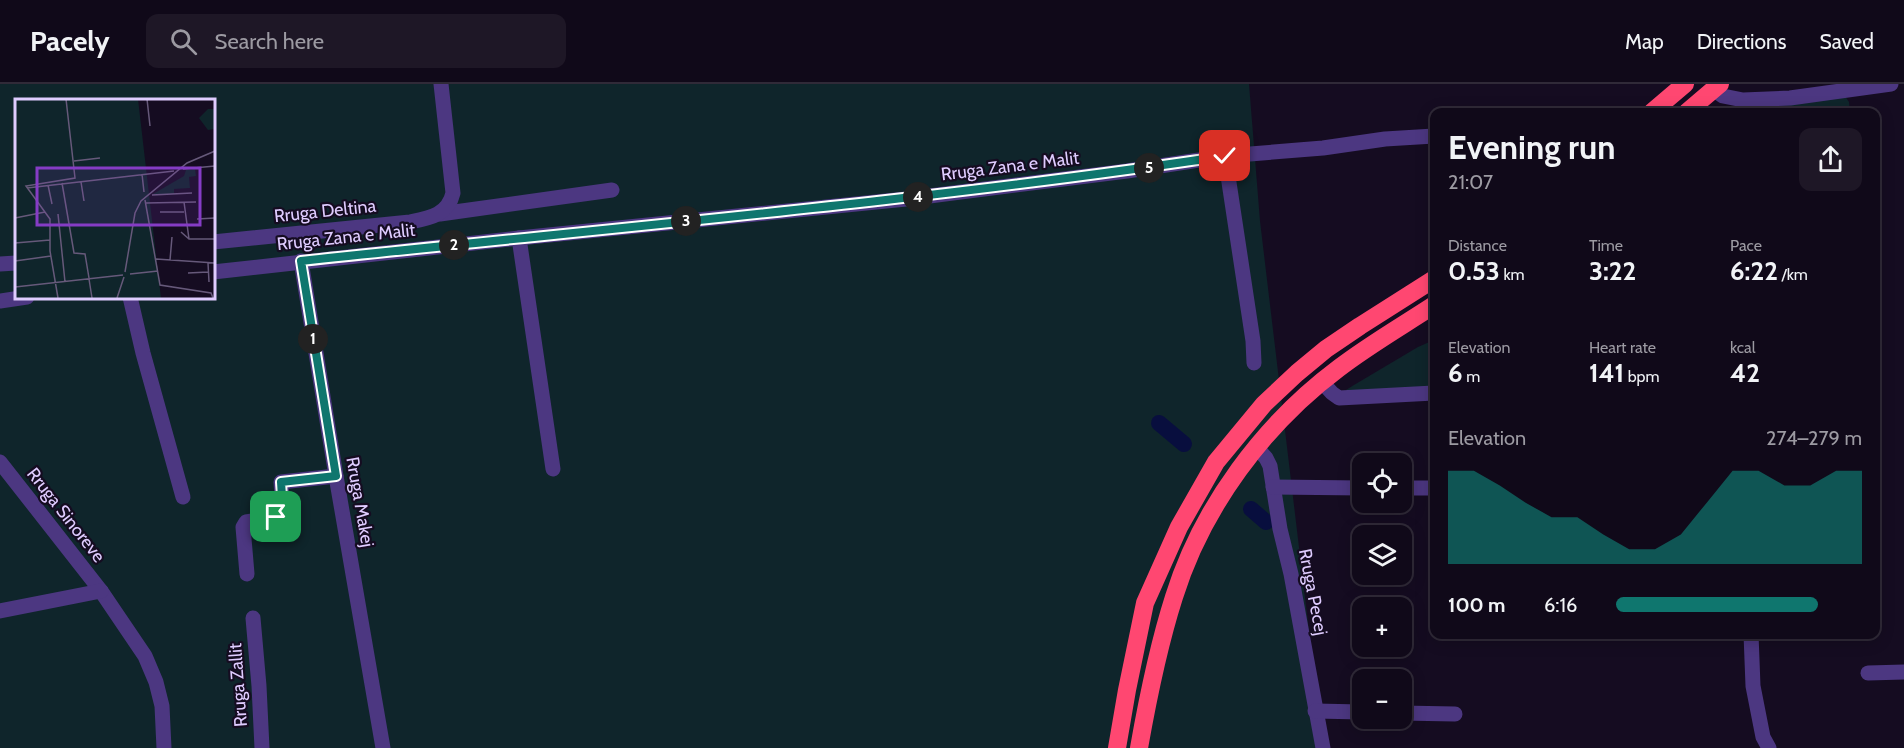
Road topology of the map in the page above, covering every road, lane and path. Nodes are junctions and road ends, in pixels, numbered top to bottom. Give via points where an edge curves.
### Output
1 (441, 84) edge
2 (1685, 84) edge
3 (1891, 84) edge
4 (1717, 87) edge
5 (1657, 108) edge
6 (1692, 108) edge
7 (1430, 136) edge
8 (1225, 156) junction
9 (612, 190) dead end
10 (440, 214) junction
11 (519, 238) junction
12 (214, 242) edge
13 (301, 261) junction
14 (15, 263) edge
15 (0, 264) edge
16 (214, 272) edge
17 (1430, 282) edge
18 (20, 298) edge
19 (130, 298) edge
20 (0, 301) edge
21 (1430, 308) edge
22 (1254, 363) dead end
23 (1322, 382) junction
24 (1430, 393) edge
25 (1257, 448) junction
26 (0, 462) edge
27 (554, 469) dead end
28 (336, 476) junction
29 (1273, 487) junction
30 (1352, 488) edge
31 (1412, 488) edge
32 (1430, 488) edge
33 (183, 497) dead end
34 (247, 574) dead end
35 (101, 591) junction
36 (0, 611) edge
37 (253, 618) dead end
38 (1752, 639) edge
39 (1904, 672) edge
40 (1868, 673) dead end
41 (1315, 711) junction
42 (1352, 712) edge
43 (1412, 713) edge
44 (1455, 714) dead end
45 (164, 748) edge
46 (262, 748) edge
47 (383, 748) edge
48 (1117, 748) edge
49 (1139, 748) edge
50 (1323, 748) edge
51 (1769, 748) edge

1 - 10 street via 453,193 448,207
2 - 5 highway
3 - 4 street via 1790,98 1743,100 1723,96
4 - 6 highway
7 - 8 street, Rruga Zana e Malit
8 - 11 street, Rruga Zana e Malit via 906,199
8 - 22 street
9 - 10 street, Rruga Deltina
10 - 12 street, Rruga Deltina via 410,222
11 - 13 street, Rruga Zana e Malit
11 - 27 street
13 - 16 street, Rruga Zana e Malit
13 - 28 street, Rruga Makej
14 - 15 street
17 - 48 highway via 1326,350 1264,404 1216,462 1179,527 1145,603
18 - 20 street
19 - 33 street
21 - 23 highway
23 - 24 street via 1339,398
23 - 25 highway via 1293,407
25 - 29 street, Rruga Pecej via 1270,466
25 - 49 highway via 1242,465 1197,540 1174,596 1154,666
26 - 35 street, Rruga Sinoreve
28 - 34 street via 281,482 283,511 276,517 246,522 243,527
28 - 47 street, Rruga Makej
29 - 30 street
29 - 41 street, Rruga Pecej
31 - 32 street
35 - 36 street, Rruga Sinoreve
35 - 45 street, Rruga Sinoreve via 145,657 156,682 162,706
37 - 46 street, Rruga Zallit
38 - 51 street via 1753,687 1763,737
39 - 40 street
41 - 42 street
41 - 50 street, Rruga Pecej
43 - 44 street

